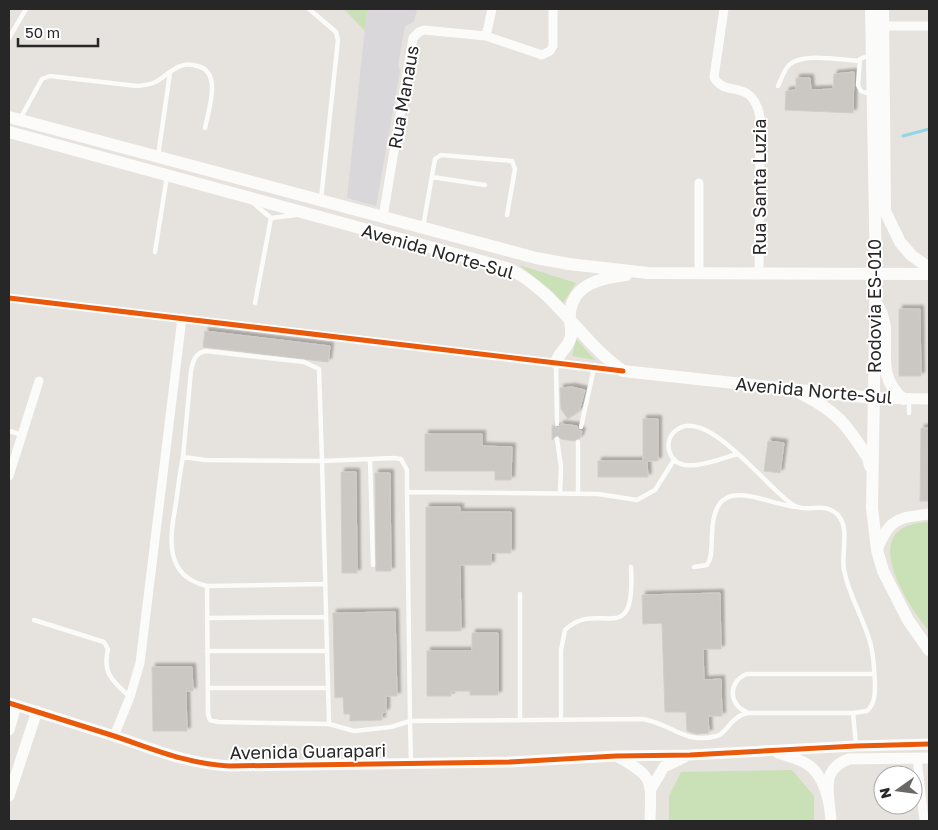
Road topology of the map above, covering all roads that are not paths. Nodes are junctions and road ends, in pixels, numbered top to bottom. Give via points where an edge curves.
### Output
1 (26, 9) edge
2 (309, 9) edge
3 (492, 9) edge
4 (553, 9) edge
5 (724, 9) edge
6 (871, 9) edge
7 (883, 9) edge
8 (883, 26) junction
9 (929, 26) edge
10 (486, 36) junction
11 (9, 38) edge
12 (871, 55) junction
13 (859, 61) junction
14 (170, 73) junction
15 (778, 86) dead end
16 (871, 94) junction
17 (14, 119) edge
18 (205, 128) dead end
19 (9, 132) edge
20 (157, 157) junction
21 (168, 175) junction
22 (432, 177) junction
23 (699, 183) dead end
24 (485, 185) dead end
25 (246, 197) junction
26 (320, 201) junction
27 (307, 214) junction
28 (507, 215) dead end
29 (384, 216) junction
30 (271, 218) junction
31 (423, 227) junction
32 (155, 252) dead end
33 (929, 268) edge
34 (648, 273) junction
35 (699, 273) junction
36 (759, 274) junction
37 (929, 274) edge
38 (876, 275) junction
39 (9, 298) edge
40 (875, 302) junction
41 (256, 304) dead end
42 (570, 317) junction
43 (182, 318) junction
44 (556, 363) junction
45 (594, 368) junction
46 (623, 371) junction
47 (39, 381) dead end
48 (791, 389) junction
49 (873, 398) junction
50 (906, 399) junction
51 (929, 399) edge
52 (909, 413) dead end
53 (557, 424) dead end
54 (581, 427) dead end
55 (9, 431) edge
56 (22, 435) junction
57 (557, 440) dead end
58 (578, 442) dead end
59 (738, 454) junction
60 (183, 457) junction
61 (370, 459) junction
62 (674, 460) junction
63 (322, 461) junction
64 (872, 472) junction
65 (9, 476) edge
66 (407, 492) junction
67 (560, 494) junction
68 (578, 494) junction
69 (796, 507) junction
70 (929, 514) edge
71 (877, 550) junction
72 (373, 565) dead end
73 (631, 567) dead end
74 (694, 567) dead end
75 (324, 584) junction
76 (207, 586) junction
77 (520, 594) dead end
78 (325, 617) junction
79 (207, 618) junction
80 (34, 620) dead end
81 (929, 650) edge
82 (207, 652) junction
83 (326, 652) junction
84 (874, 674) junction
85 (208, 688) junction
86 (328, 688) junction
87 (130, 697) junction
88 (13, 704) edge
89 (37, 711) junction
90 (748, 713) junction
91 (852, 713) junction
92 (561, 719) junction
93 (520, 720) junction
94 (410, 721) junction
95 (329, 724) junction
96 (9, 730) edge
97 (114, 736) junction
98 (929, 744) edge
99 (856, 746) junction
100 (772, 750) junction
101 (690, 755) junction
102 (616, 756) junction
103 (923, 758) edge
104 (410, 763) junction
105 (651, 789) junction
106 (9, 796) edge
107 (831, 816) edge
108 (650, 821) edge
109 (924, 821) edge

1 - 11 lane
2 - 26 lane via 336,32 338,40
3 - 10 street
4 - 10 street, Rua Manaus via 553,46 546,54 537,55
5 - 36 street, Rua Santa Luzia via 714,78 719,84 750,94 760,117
6 - 12 main road, Rodovia ES-010
7 - 8 main road, Rodovia ES-010
8 - 9 street
8 - 33 main road, Rodovia ES-010 via 885,211 904,246
10 - 29 street, Rua Manaus via 424,30 413,38
12 - 13 lane via 863,56
12 - 16 main road, Rodovia ES-010
13 - 15 lane via 799,60 790,64
13 - 16 lane via 858,88
14 - 17 lane via 151,85 137,86 50,76 42,79
14 - 18 lane via 189,64 200,66 209,74 212,86
14 - 20 lane
16 - 38 main road, Rodovia ES-010
17 - 20 main road, Avenida Norte-Sul
19 - 21 main road, Avenida Norte-Sul
20 - 26 main road, Avenida Norte-Sul
21 - 25 main road, Avenida Norte-Sul
21 - 32 lane
22 - 24 lane
22 - 28 lane via 435,159 441,155 512,161 515,169
22 - 31 lane
23 - 35 street
25 - 27 main road, Avenida Norte-Sul
25 - 30 lane
26 - 29 main road, Avenida Norte-Sul
27 - 30 lane
27 - 42 main road, Avenida Norte-Sul via 510,269 539,287
29 - 31 main road, Avenida Norte-Sul
30 - 41 lane
31 - 34 main road, Avenida Norte-Sul via 536,258
34 - 35 main road, Avenida Norte-Sul
34 - 42 main road via 611,277 586,285 576,294
35 - 36 main road, Avenida Norte-Sul
36 - 38 main road, Avenida Norte-Sul
37 - 38 main road, Avenida Norte-Sul
38 - 40 main road, Rodovia ES-010
39 - 43 street
40 - 49 main road, Rodovia ES-010
40 - 50 main road via 884,313 888,381
42 - 44 main road via 571,336
42 - 46 main road, Avenida Norte-Sul via 606,358
43 - 44 street
43 - 87 street via 140,663
44 - 45 street
44 - 53 lane
45 - 46 street
45 - 54 lane
46 - 48 main road, Avenida Norte-Sul
47 - 56 street
48 - 49 main road, Avenida Norte-Sul
48 - 64 main road via 820,402 840,416 868,458
49 - 50 street, Avenida Norte-Sul
49 - 64 main road, Rodovia ES-010
50 - 51 street, Avenida Norte-Sul
50 - 52 lane
55 - 56 lane
56 - 65 street
57 - 67 lane
58 - 68 lane
59 - 62 lane via 690,466
59 - 62 lane via 709,432 687,425 676,430 669,441
59 - 69 lane
60 - 63 lane
60 - 63 lane via 192,364 199,354 206,351 304,362 319,369
60 - 76 lane via 170,534 172,552 186,577
61 - 63 lane
61 - 66 lane via 401,459 407,470
61 - 72 lane
62 - 68 lane via 655,490 637,500
63 - 75 lane
64 - 71 main road, Rodovia ES-010
66 - 67 lane
66 - 94 lane
67 - 68 lane
69 - 74 lane via 751,496 721,501 716,505 713,517 710,559 706,566
69 - 84 lane via 828,508 840,518 845,576 870,641
70 - 71 street via 907,517 888,526
71 - 81 main road, Rodovia ES-010 via 892,591
73 - 92 lane via 631,602 624,615 574,623 565,630 561,650
75 - 76 lane
75 - 78 lane
76 - 79 lane
77 - 93 lane
78 - 79 lane
78 - 83 lane
79 - 82 lane
80 - 87 lane via 104,642 108,649 107,672
82 - 83 lane
82 - 85 lane
83 - 86 lane
84 - 90 lane via 747,674 737,681 732,693 737,706
84 - 91 lane via 870,708
85 - 86 lane
85 - 95 lane via 208,714 213,721
86 - 95 lane
87 - 97 street
88 - 89 street, Avenida Guarapari
88 - 96 street
89 - 97 street, Avenida Guarapari
89 - 106 street
90 - 91 lane
90 - 92 lane via 737,717 716,736 688,738 647,719
91 - 99 lane
92 - 93 lane
93 - 94 lane
94 - 95 lane via 391,728 354,731
94 - 104 lane
97 - 104 street, Avenida Guarapari via 163,755 206,764
98 - 99 street, Avenida Guarapari
99 - 100 street, Avenida Guarapari
100 - 101 street, Avenida Guarapari
100 - 107 street via 814,769 821,780
101 - 102 street, Avenida Guarapari
101 - 105 street via 664,767
102 - 104 street, Avenida Guarapari
102 - 105 street via 643,772
103 - 107 street via 849,759 840,762 828,784
103 - 109 street
105 - 108 street

